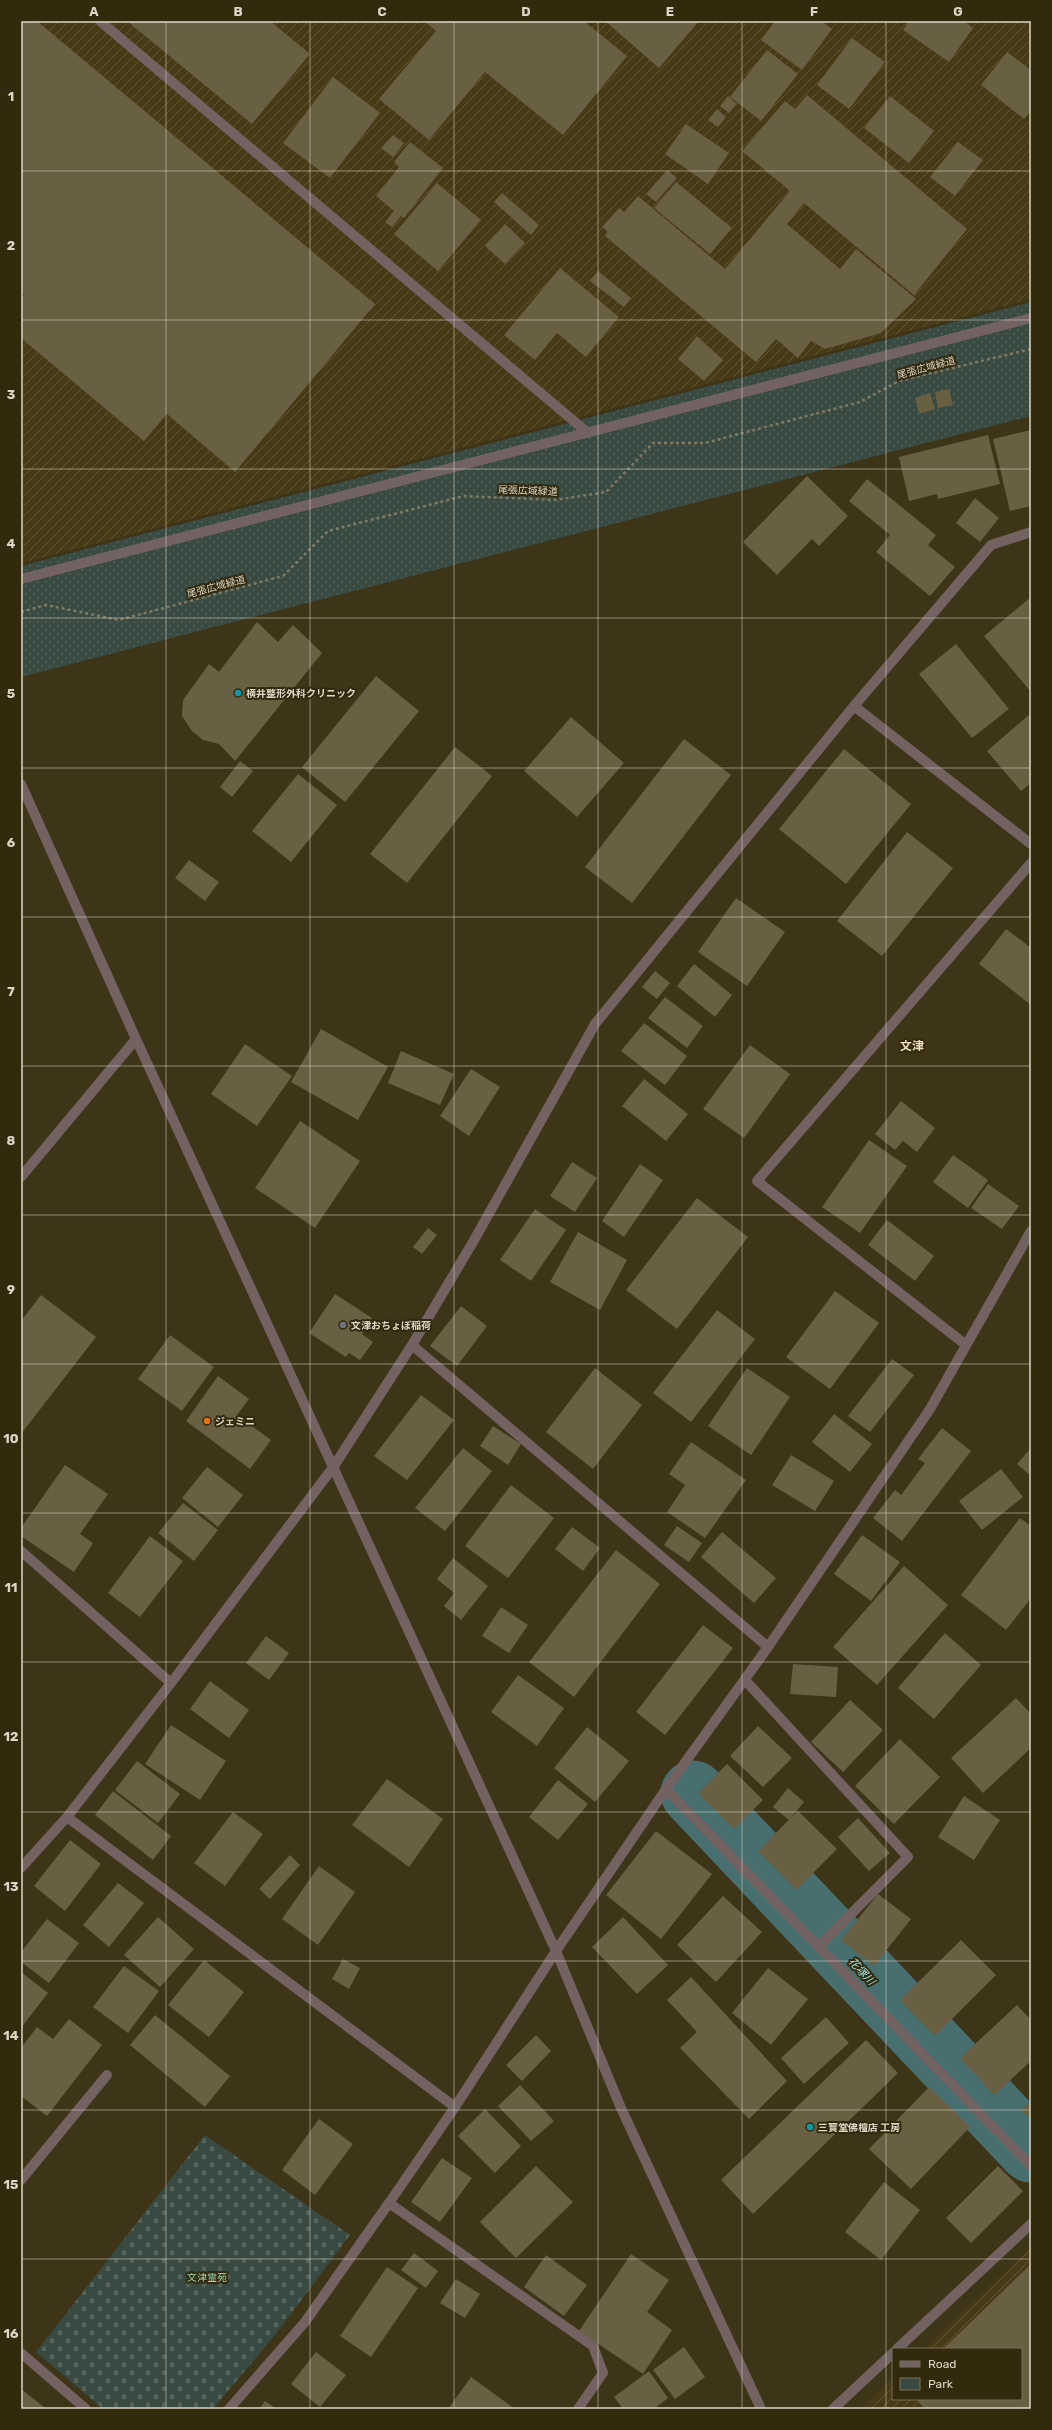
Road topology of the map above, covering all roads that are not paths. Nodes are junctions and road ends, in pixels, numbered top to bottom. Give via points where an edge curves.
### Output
1 (100, 21) edge
2 (1031, 318) edge
3 (588, 434) junction
4 (1031, 532) edge
5 (21, 579) edge
6 (854, 706) junction
7 (21, 784) edge
8 (1031, 844) edge
9 (1031, 863) edge
10 (136, 1039) junction
11 (21, 1177) edge
12 (1031, 1230) edge
13 (412, 1345) junction
14 (966, 1345) junction
15 (334, 1466) junction
16 (21, 1551) edge
17 (768, 1647) junction
18 (745, 1680) junction
19 (171, 1683) junction
20 (666, 1789) junction
21 (67, 1817) junction
22 (21, 1868) edge
23 (820, 1946) junction
24 (556, 1951) junction
25 (107, 2076) dead end
26 (455, 2107) junction
27 (1031, 2166) edge
28 (21, 2180) edge
29 (390, 2202) junction
30 (1031, 2224) edge
31 (898, 2348) edge
32 (21, 2353) edge
33 (892, 2354) edge
34 (86, 2409) edge
35 (229, 2409) edge
36 (578, 2409) edge
37 (761, 2409) edge
38 (833, 2409) edge

1 - 3 street
2 - 3 street
3 - 5 street
4 - 6 street via 991,545
6 - 8 street
6 - 13 street via 595,1024
7 - 10 street
9 - 14 street via 757,1181
10 - 11 street
10 - 15 street
12 - 14 street
13 - 15 street
13 - 17 street
14 - 17 street via 930,1409
15 - 19 street
15 - 24 street
16 - 19 street
17 - 18 street
18 - 20 street
18 - 23 street via 908,1857
19 - 21 street
20 - 23 street
20 - 24 street
21 - 22 street
21 - 26 street
23 - 27 street
24 - 26 street
24 - 37 street via 621,2108
25 - 28 street
26 - 29 street
29 - 35 street via 305,2322
29 - 36 street via 593,2346 603,2373
30 - 31 street
32 - 34 street
33 - 38 street

